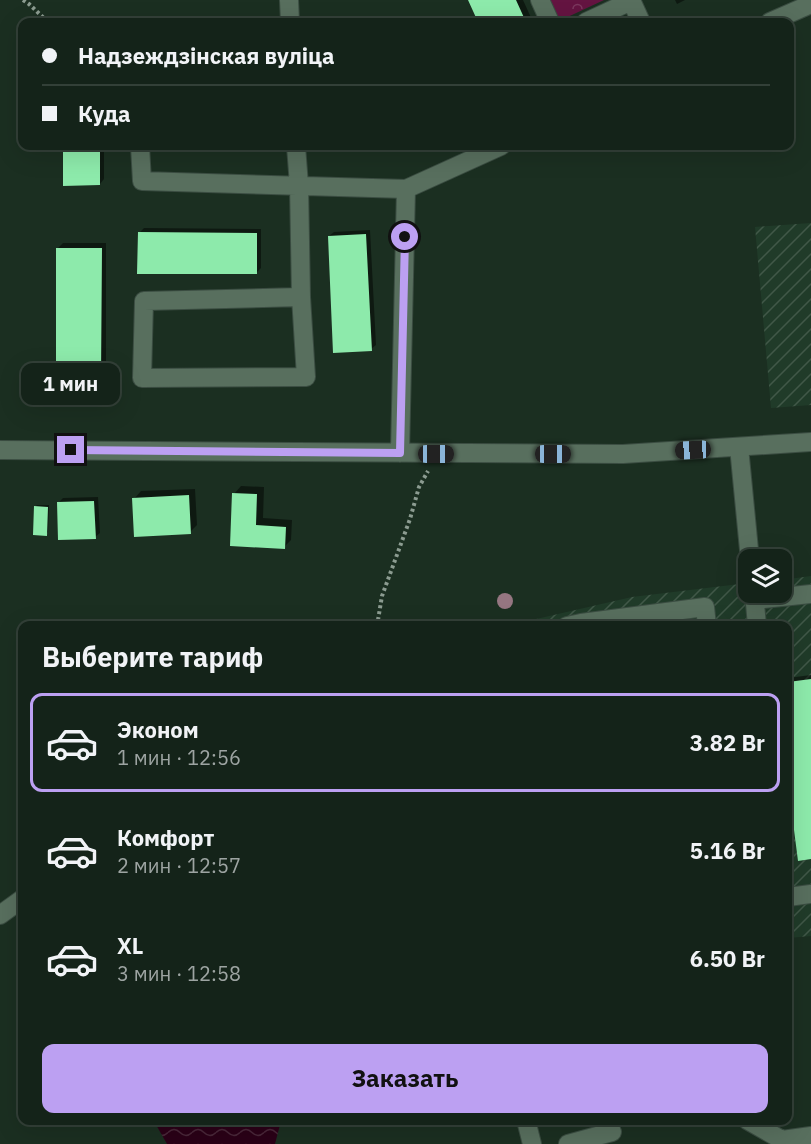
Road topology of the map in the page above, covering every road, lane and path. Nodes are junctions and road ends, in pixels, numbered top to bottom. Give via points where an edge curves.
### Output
1 (23, 0) edge
2 (289, 0) edge
3 (540, 0) edge
4 (631, 1) edge
5 (811, 4) edge
6 (44, 18) edge
7 (290, 18) edge
8 (548, 18) edge
9 (595, 18) edge
10 (639, 18) edge
11 (779, 18) edge
12 (140, 150) edge
13 (296, 150) edge
14 (492, 150) edge
15 (299, 185) junction
16 (406, 189) junction
17 (300, 297) junction
18 (811, 442) edge
19 (739, 447) junction
20 (0, 450) edge
21 (400, 453) junction
22 (436, 454) junction
23 (749, 549) edge
24 (811, 594) edge
25 (792, 595) edge
26 (755, 603) edge
27 (378, 621) edge
28 (605, 621) edge
29 (706, 621) edge
30 (756, 621) edge
31 (811, 894) edge
32 (792, 896) edge
33 (18, 902) edge
34 (0, 915) edge
35 (527, 1125) edge
36 (756, 1125) edge
37 (612, 1132) dead end
38 (811, 1136) edge
39 (532, 1144) edge
40 (568, 1144) edge

1 - 6 path
2 - 7 street
3 - 8 street
4 - 9 street
4 - 10 street
5 - 11 street
12 - 15 street via 142,181
13 - 15 street
14 - 16 street
15 - 16 street
15 - 17 street
16 - 21 street
17 - 17 street via 144,302 142,378 306,377
18 - 19 street
19 - 22 street via 623,454
19 - 23 street
20 - 21 street
21 - 22 street
22 - 27 path via 419,487 382,596
24 - 25 street
26 - 30 street
28 - 29 street via 705,607
31 - 32 street
33 - 34 street
35 - 39 street
36 - 38 street via 782,1140
37 - 40 street

